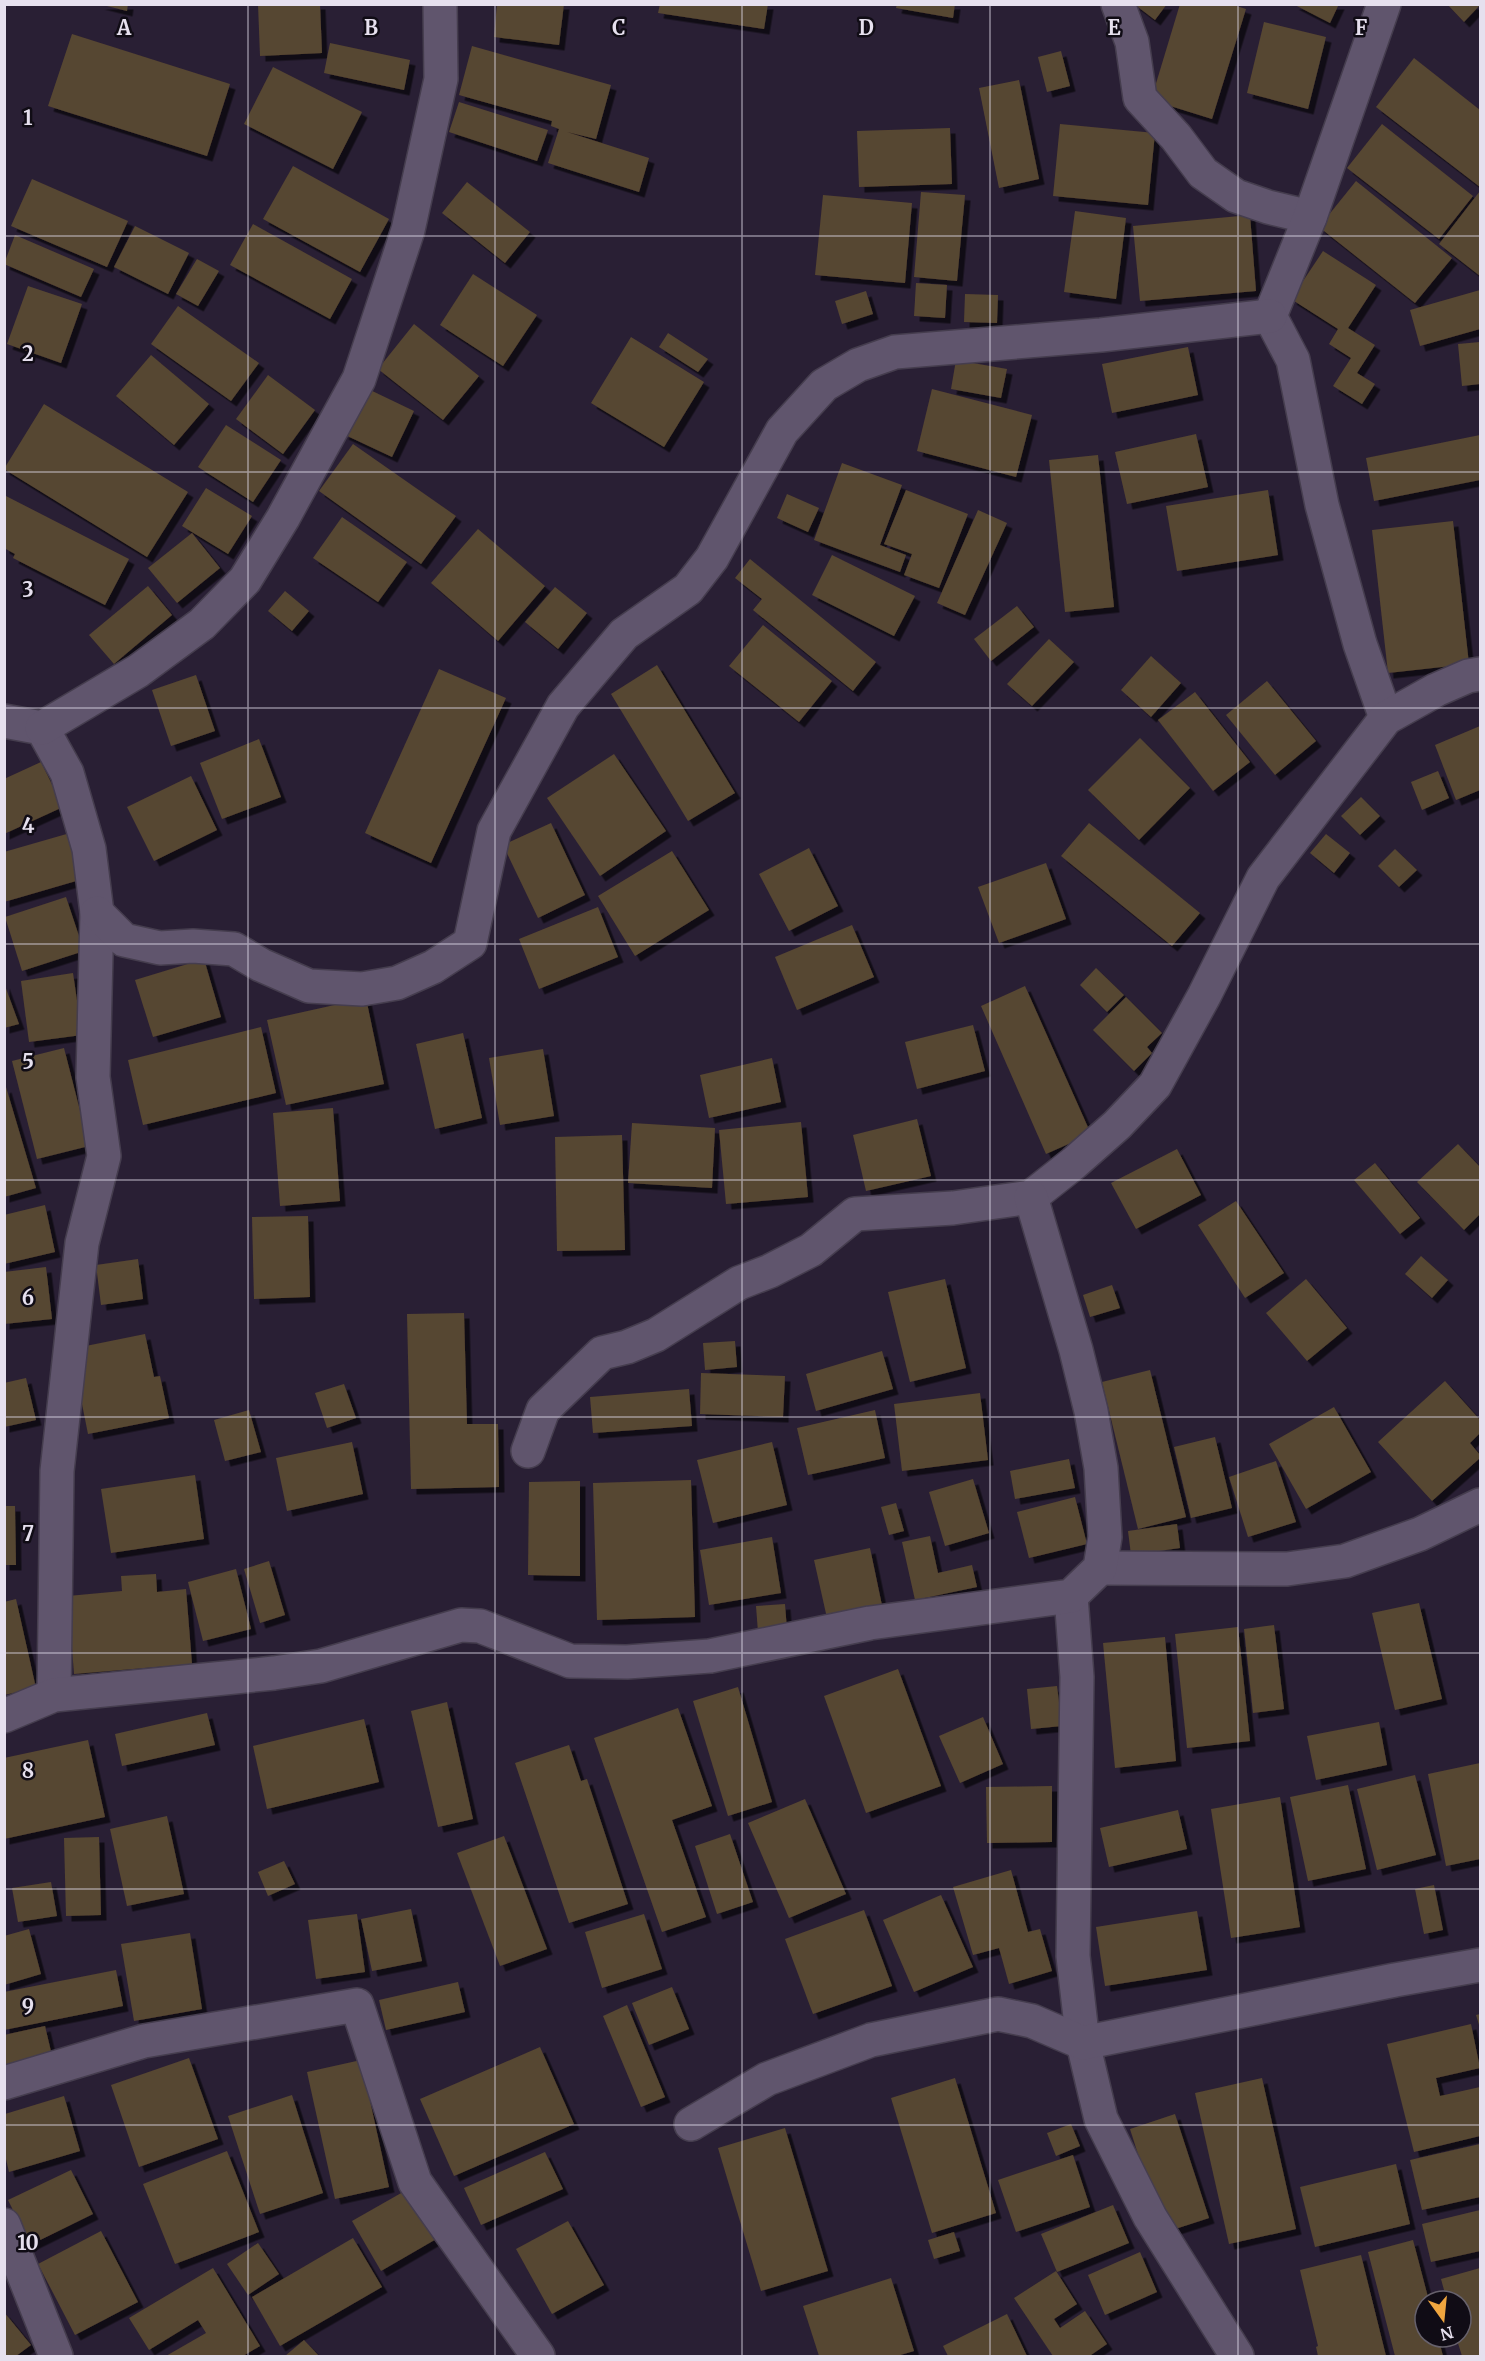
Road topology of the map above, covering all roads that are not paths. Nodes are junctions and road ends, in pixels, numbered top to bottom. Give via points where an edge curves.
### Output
1 (440, 4) edge
2 (1118, 4) edge
3 (1384, 4) edge
4 (1310, 217) junction
5 (1270, 316) junction
6 (1480, 674) edge
7 (1386, 718) junction
8 (4, 721) edge
9 (42, 728) junction
10 (97, 913) junction
11 (1031, 1197) junction
12 (528, 1451) dead end
13 (1480, 1505) edge
14 (1100, 1568) junction
15 (1071, 1596) junction
16 (54, 1695) junction
17 (4, 1716) edge
18 (1480, 1965) edge
19 (1083, 2043) junction
20 (4, 2083) edge
21 (691, 2124) dead end
22 (4, 2225) edge
23 (56, 2356) edge
24 (538, 2356) edge
25 (1237, 2356) edge

1 - 9 street via 441,79 408,230 359,379 245,580 202,624 138,671
2 - 4 street via 1132,42 1140,98 1203,174 1236,196
3 - 4 street
4 - 5 street
5 - 7 street via 1293,360 1322,505 1360,644
5 - 10 street via 895,352 858,365 824,385 782,431 712,558 688,589 624,634 563,706 494,831 470,943 432,967 398,983 362,989 309,986 234,949 160,948 124,940
6 - 7 street via 1436,690
7 - 11 street via 1263,878 1155,1085 1117,1125
8 - 9 street
9 - 10 street via 67,773 89,849
10 - 16 street via 93,1077 104,1156 82,1243 57,1471
11 - 12 street via 953,1208 855,1214 811,1250 739,1282 656,1335 602,1353 543,1410
11 - 14 street via 1091,1411 1101,1468 1105,1536
13 - 14 street via 1420,1534 1345,1561 1287,1569
14 - 15 street
15 - 16 street via 870,1623 710,1656 627,1662 570,1661 480,1626 461,1625 321,1666
15 - 19 street via 1077,1677 1073,1956
16 - 17 street
18 - 19 street
19 - 21 street via 1032,2021 998,2014 882,2038 767,2079
19 - 25 street via 1101,2119 1150,2217
20 - 24 street via 144,2041 357,2005 415,2182
22 - 23 street

